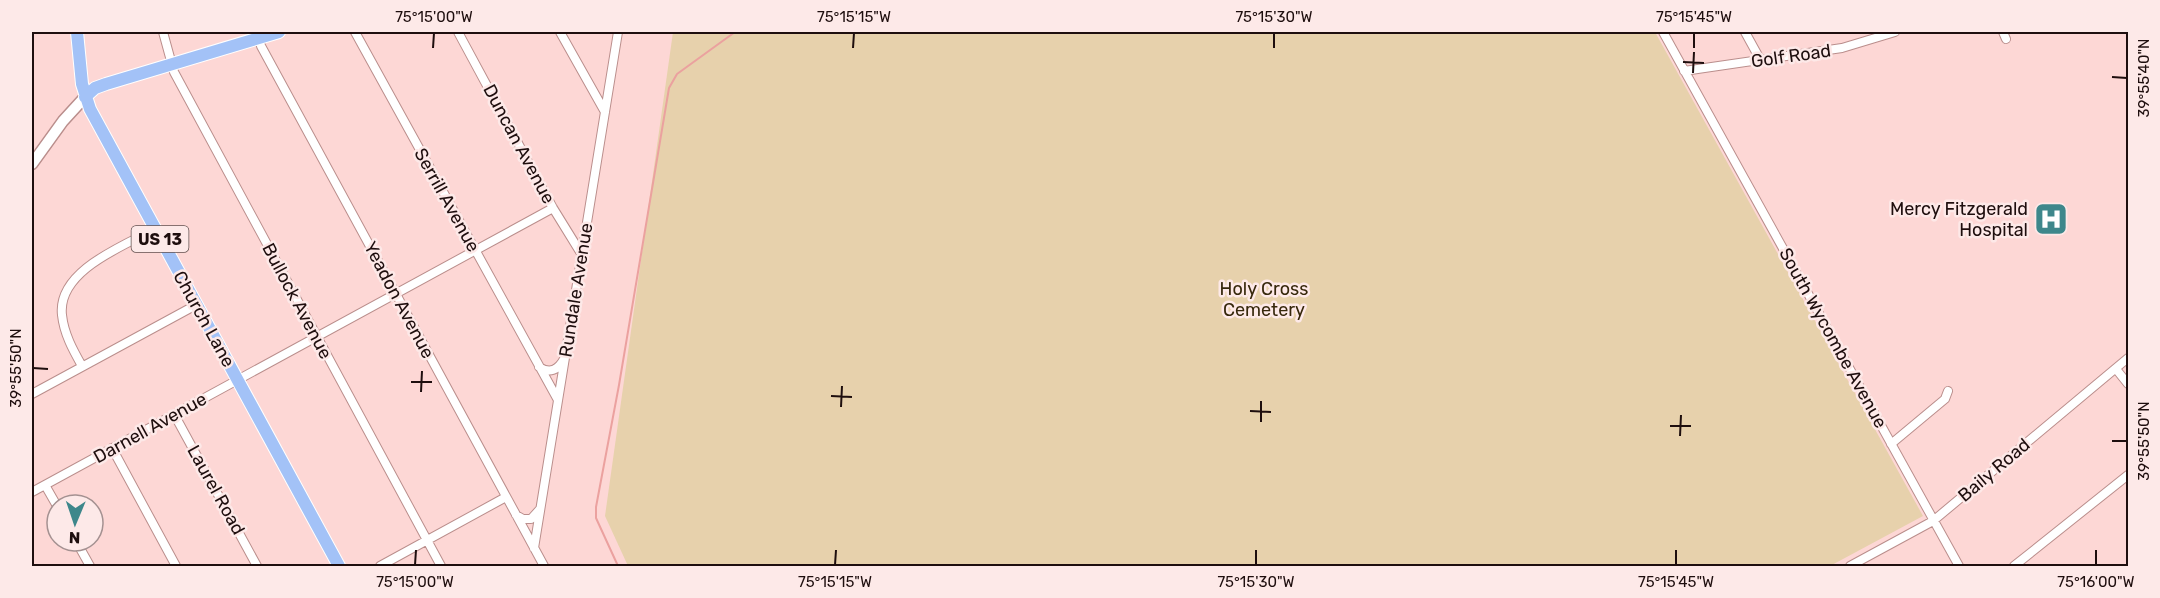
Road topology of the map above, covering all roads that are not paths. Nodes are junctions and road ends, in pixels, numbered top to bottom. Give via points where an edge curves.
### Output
1 (77, 32) edge
2 (163, 32) edge
3 (279, 32) edge
4 (355, 32) edge
5 (458, 32) edge
6 (560, 32) edge
7 (618, 32) edge
8 (1663, 32) edge
9 (1744, 32) edge
10 (1895, 32) edge
11 (258, 35) edge
12 (1761, 61) junction
13 (173, 65) junction
14 (1684, 71) junction
15 (85, 97) junction
16 (605, 112) junction
17 (32, 164) edge
18 (553, 208) junction
19 (154, 229) junction
20 (475, 251) junction
21 (582, 255) junction
22 (396, 294) junction
23 (196, 305) junction
24 (317, 337) junction
25 (2128, 358) edge
26 (565, 359) junction
27 (82, 366) junction
28 (539, 367) junction
29 (2116, 369) junction
30 (237, 380) junction
31 (2128, 384) edge
32 (1948, 391) dead end
33 (32, 394) edge
34 (558, 400) junction
35 (174, 414) junction
36 (1892, 444) junction
37 (112, 448) junction
38 (2128, 475) edge
39 (45, 485) junction
40 (32, 492) edge
41 (50, 493) edge
42 (506, 497) junction
43 (540, 509) junction
44 (514, 512) junction
45 (1933, 520) junction
46 (427, 541) junction
47 (534, 548) junction
48 (82, 553) edge
49 (90, 567) edge
50 (176, 567) edge
51 (257, 567) edge
52 (339, 567) edge
53 (380, 567) edge
54 (441, 567) edge
55 (544, 567) edge
56 (1850, 567) edge
57 (1959, 567) edge
58 (2014, 567) edge

1 - 15 main road, Church Lane
2 - 13 street, Bullock Avenue
3 - 11 main road
4 - 20 street, Serrill Avenue
5 - 18 street, Duncan Avenue
6 - 16 street
7 - 16 street, Rundale Avenue
8 - 14 street, South Wycombe Avenue
9 - 12 street
10 - 12 street, Golf Road via 1842,48
11 - 13 main road
11 - 22 street, Yeadon Avenue
12 - 14 street, Golf Road
13 - 15 main road via 95,88
13 - 24 street, Bullock Avenue via 177,79
14 - 36 street, South Wycombe Avenue
15 - 17 street
15 - 19 main road, Church Lane / US 13
16 - 21 street, Rundale Avenue
18 - 20 street, Darnell Avenue
18 - 21 street, Duncan Avenue
19 - 23 main road, Church Lane / US 13
19 - 27 street via 93,262 78,274 66,292 61,313 68,341
20 - 22 street, Darnell Avenue
20 - 28 street, Serrill Avenue
21 - 26 street, Rundale Avenue
22 - 24 street, Darnell Avenue
22 - 42 street, Yeadon Avenue
23 - 27 street
23 - 30 main road, Church Lane / US 13
24 - 30 street, Darnell Avenue
24 - 46 street, Bullock Avenue
25 - 29 street, Baily Road
26 - 28 street via 553,371
26 - 34 street, Rundale Avenue
27 - 33 street
28 - 34 street, Serrill Avenue
29 - 31 street
29 - 45 street, Baily Road
30 - 35 street, Darnell Avenue
30 - 52 main road, Church Lane / US 13
32 - 36 street via 1945,399
34 - 43 street, Rundale Avenue
35 - 37 street, Darnell Avenue
35 - 51 street, Laurel Road
36 - 45 street, South Wycombe Avenue
37 - 39 street, Darnell Avenue
37 - 50 street
38 - 58 street
39 - 40 street, Darnell Avenue
39 - 41 street
42 - 44 street, Yeadon Avenue
42 - 46 street
43 - 44 street via 531,519 520,518
43 - 47 street, Rundale Avenue
44 - 47 street, Yeadon Avenue
45 - 56 street, Baily Road
45 - 57 street, South Wycombe Avenue
46 - 53 street
46 - 54 street, Bullock Avenue
47 - 55 street, Yeadon Avenue
48 - 49 street

